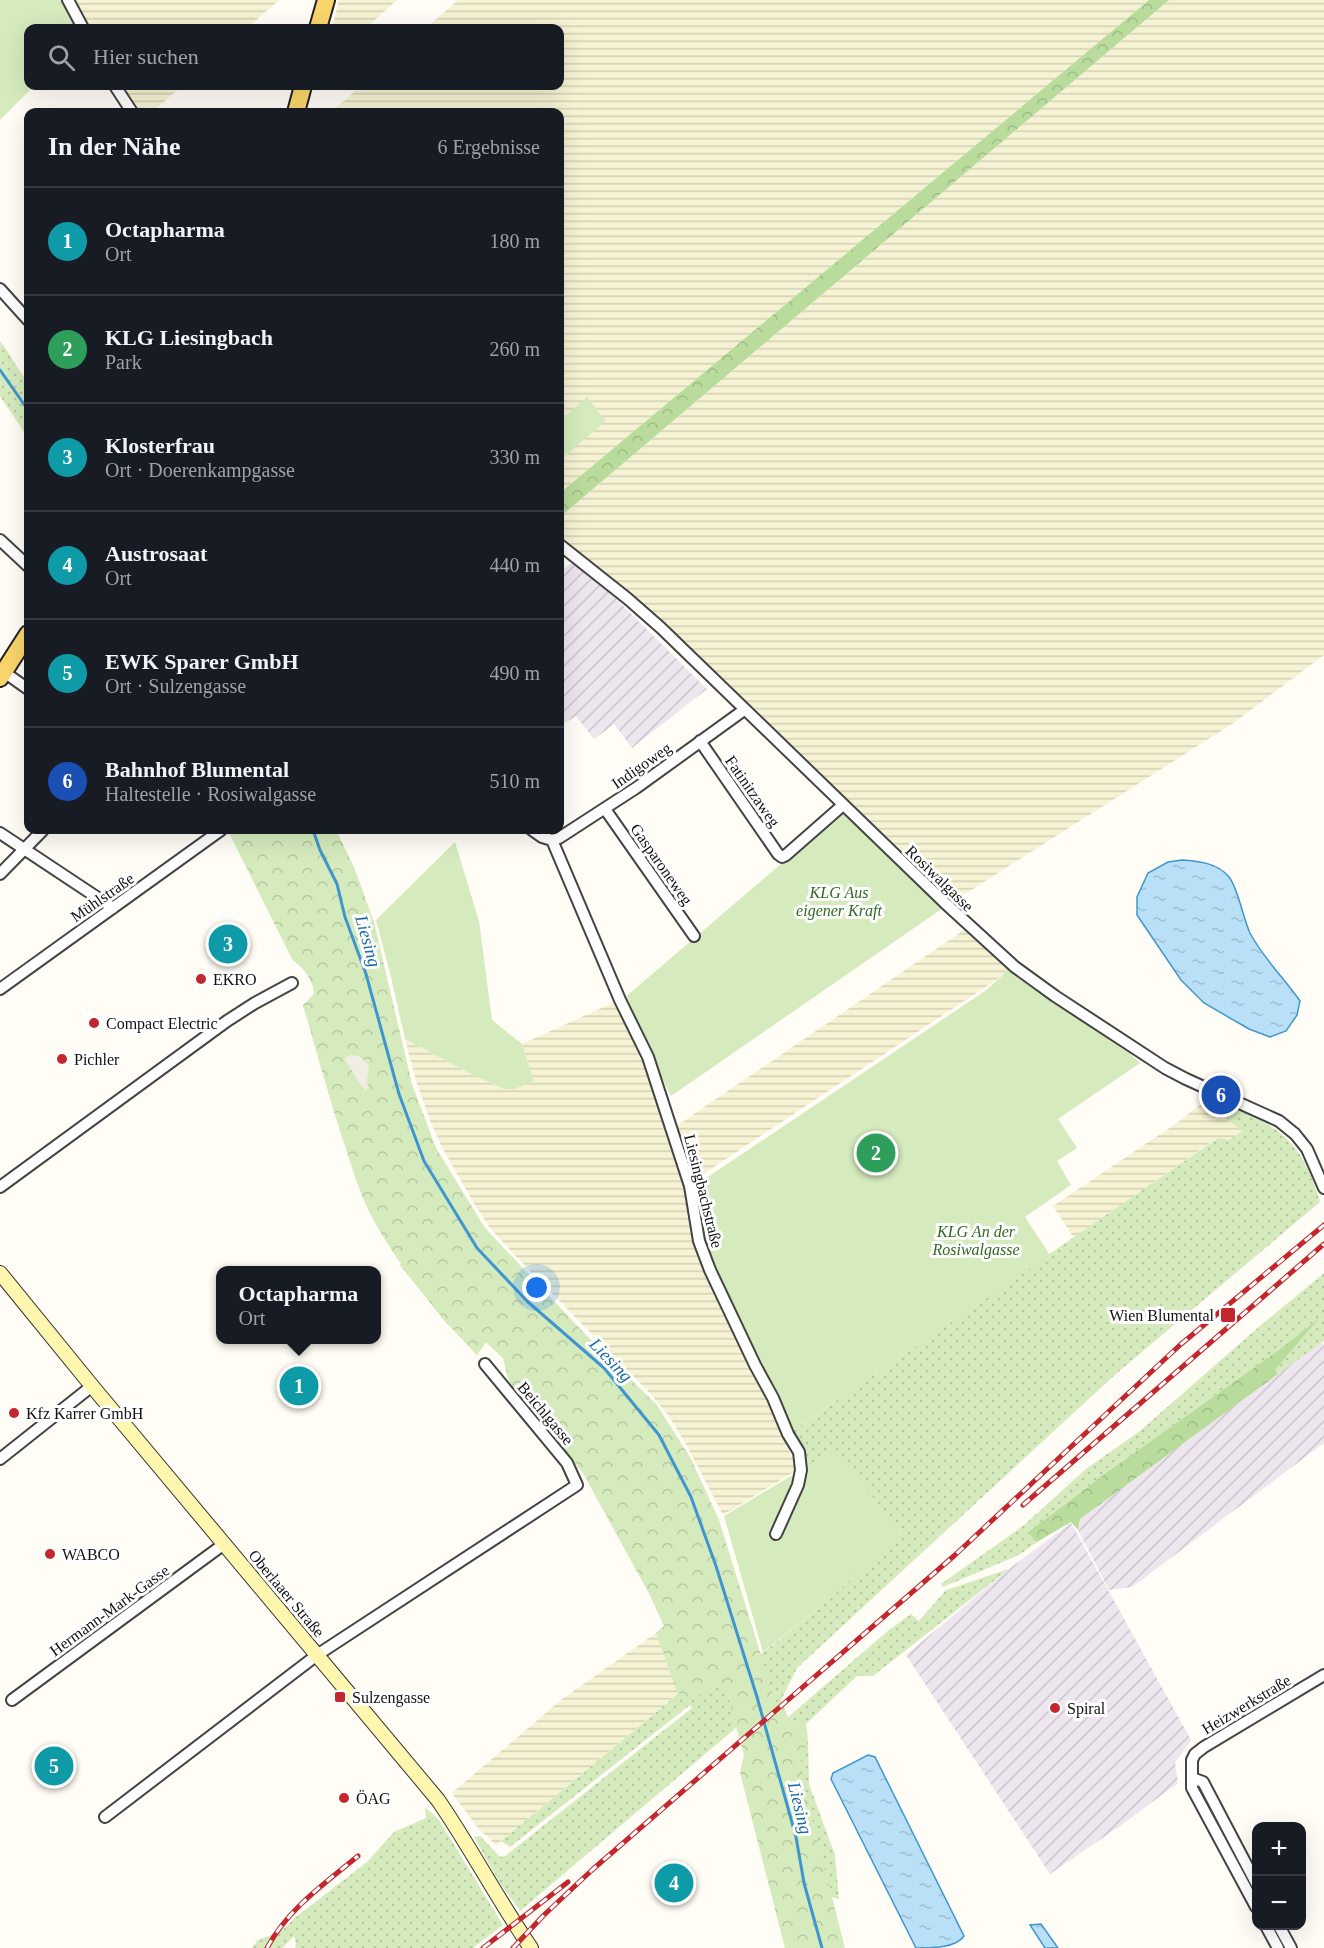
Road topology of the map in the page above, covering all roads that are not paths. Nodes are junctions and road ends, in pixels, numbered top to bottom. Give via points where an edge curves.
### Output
1 (68, 0) edge
2 (326, 0) edge
3 (81, 24) edge
4 (319, 24) edge
5 (118, 90) edge
6 (302, 90) edge
7 (130, 108) edge
8 (297, 108) edge
9 (0, 289) edge
10 (24, 316) edge
11 (0, 540) edge
12 (564, 548) edge
13 (24, 562) edge
14 (24, 640) edge
15 (2, 675) edge
16 (24, 687) edge
17 (744, 710) junction
18 (700, 741) junction
19 (843, 805) junction
20 (605, 809) junction
21 (0, 833) edge
22 (40, 834) edge
23 (215, 834) edge
24 (538, 834) edge
25 (552, 840) junction
26 (24, 849) junction
27 (0, 874) edge
28 (112, 908) junction
29 (694, 936) dead end
30 (292, 983) dead end
31 (0, 989) edge
32 (0, 1187) edge
33 (1324, 1188) edge
34 (0, 1273) edge
35 (485, 1364) dead end
36 (92, 1386) junction
37 (0, 1459) edge
38 (776, 1534) dead end
39 (224, 1544) junction
40 (317, 1655) junction
41 (1324, 1675) edge
42 (12, 1700) dead end
43 (1192, 1772) junction
44 (105, 1817) dead end
45 (1253, 1876) edge
46 (1252, 1898) edge
47 (1268, 1930) edge
48 (1281, 1930) edge
49 (531, 1948) edge
50 (1278, 1948) edge
51 (1291, 1948) edge

1 - 3 street
2 - 4 main road
5 - 7 street
6 - 8 main road
9 - 10 street
11 - 13 street
12 - 17 street, Rosiwalgasse via 628,598
14 - 15 main road
15 - 16 street
17 - 18 street, Indigoweg
17 - 19 street, Rosiwalgasse
18 - 19 street, Fatinitzaweg via 782,857
18 - 20 street, Indigoweg
19 - 33 street, Rosiwalgasse via 960,918 1042,988 1178,1075 1267,1114 1289,1128 1313,1159
20 - 25 street, Indigoweg
20 - 29 street, Gasparoneweg
21 - 26 street
22 - 26 street
23 - 28 street, Mühlstraße
24 - 25 street
25 - 38 street, Liesingbachstraße via 648,1057 687,1175 699,1241 710,1270 799,1452 798,1485
26 - 27 street
26 - 28 street
28 - 31 street, Mühlstraße
30 - 32 street via 227,1021
34 - 36 main road, Oberlaaer Straße
35 - 40 street, Beichlgasse via 567,1463 577,1485
36 - 37 street
36 - 39 main road, Oberlaaer Straße
39 - 40 main road, Oberlaaer Straße
39 - 42 street, Hermann-Mark-Gasse
40 - 44 street
40 - 49 main road, Oberlaaer Straße via 438,1800
41 - 43 street, Heizwerkstraße via 1204,1747 1195,1754
43 - 45 street via 1203,1782
43 - 46 street via 1192,1788
47 - 50 street
48 - 51 street

